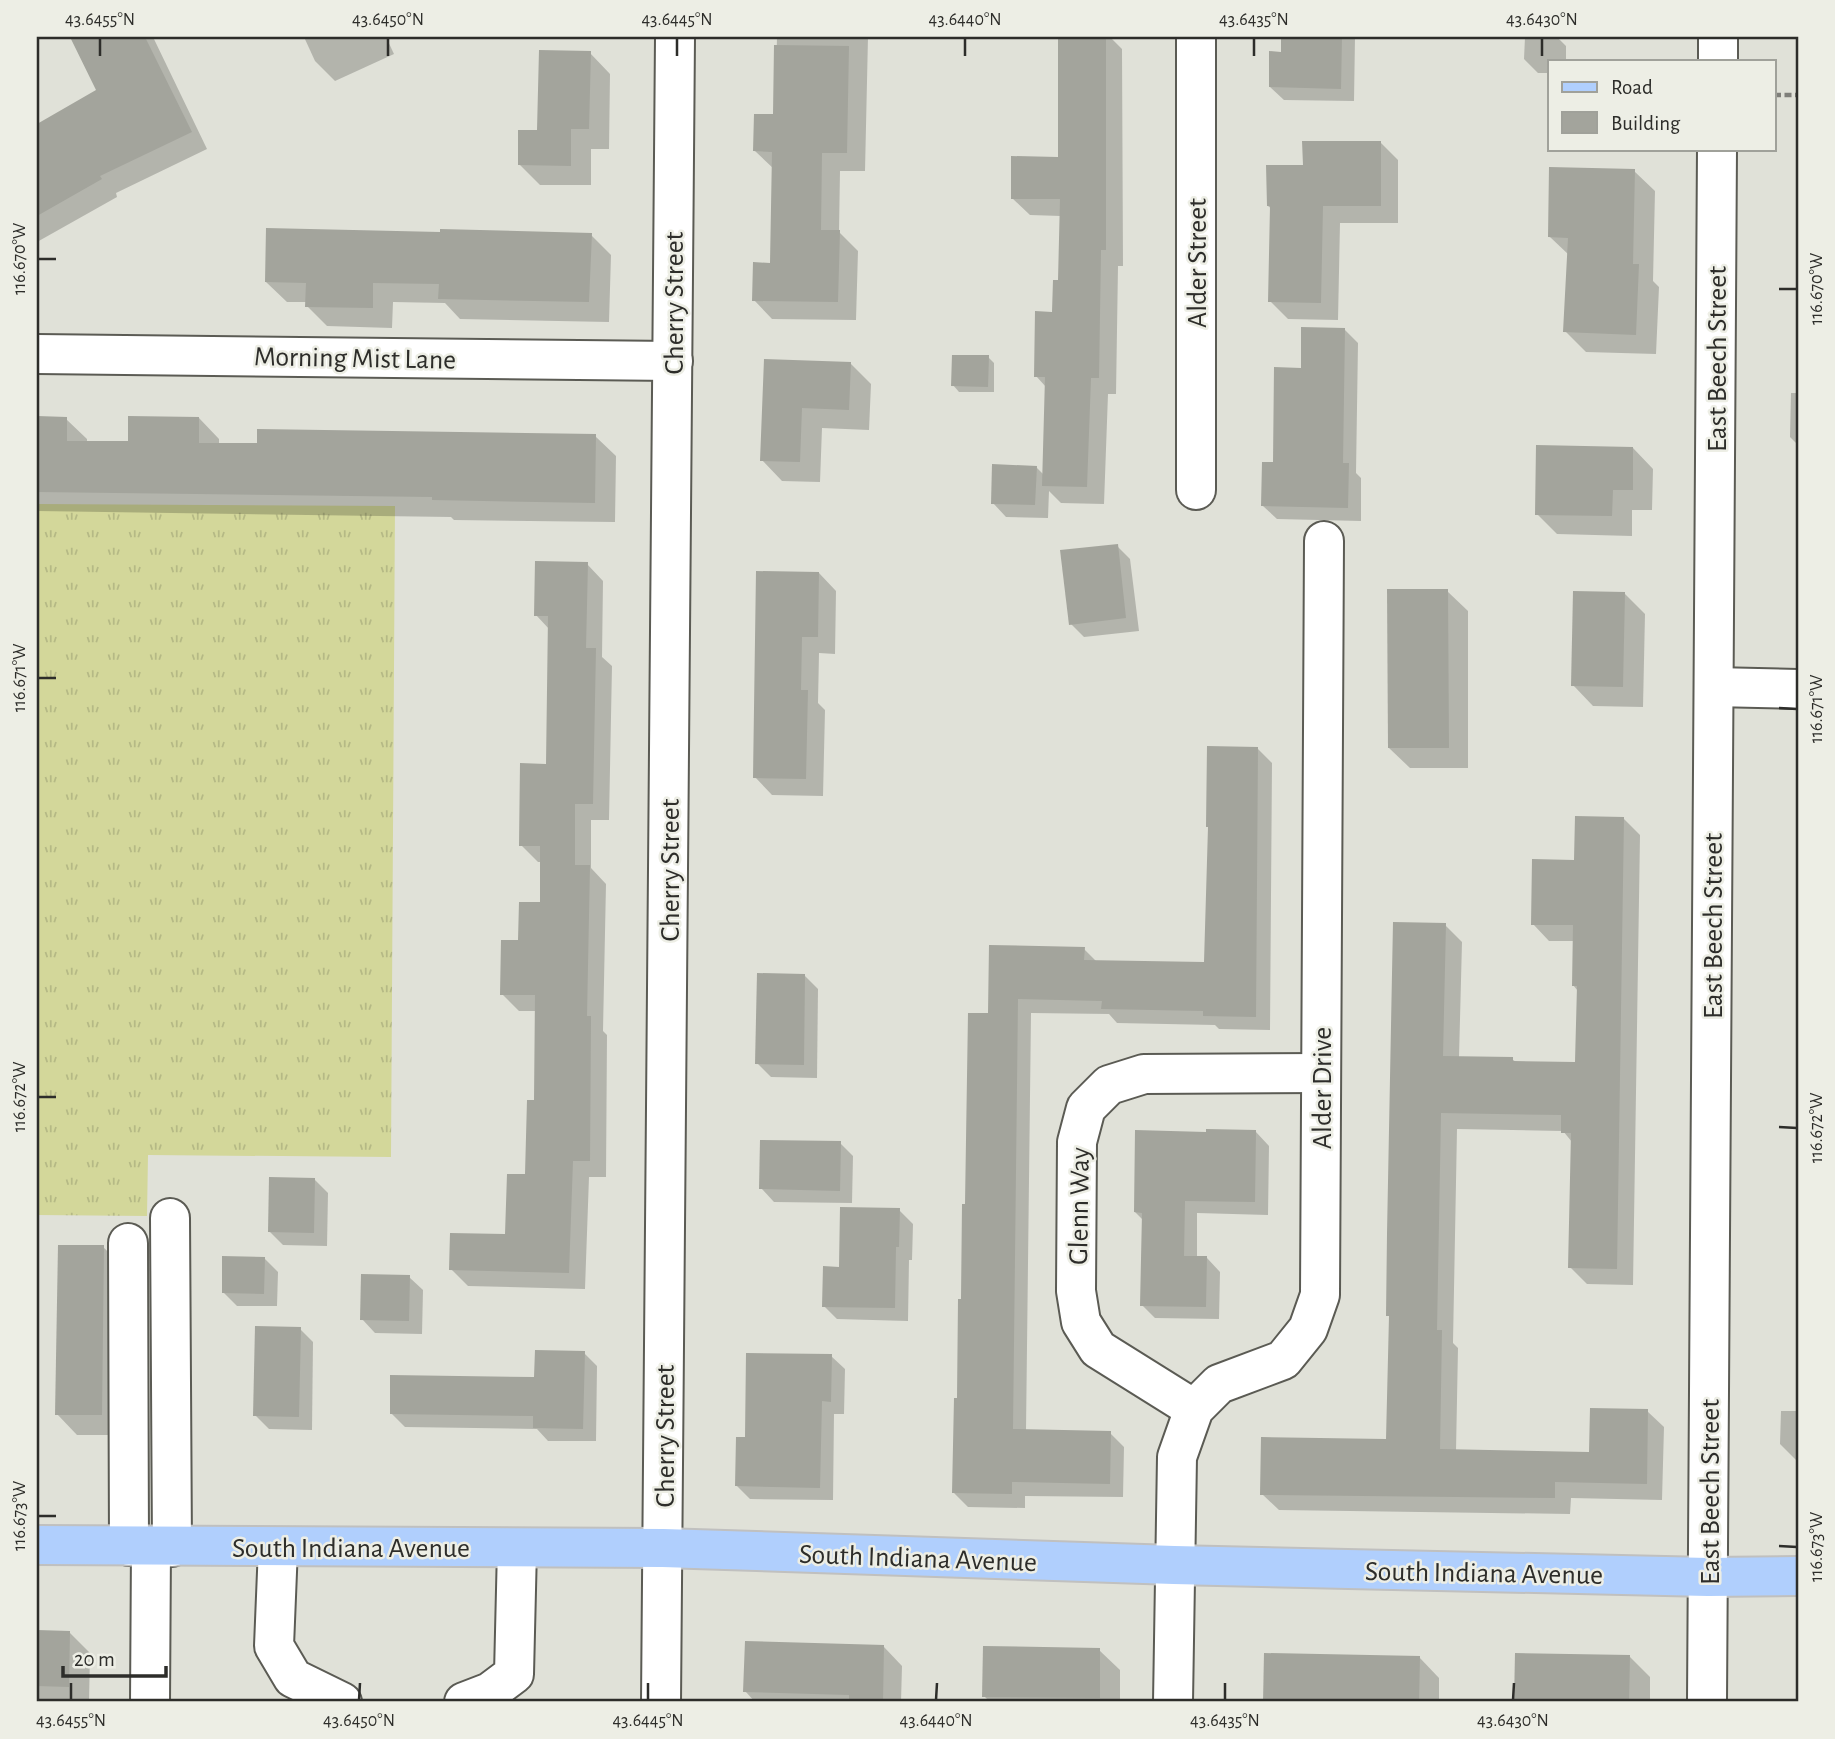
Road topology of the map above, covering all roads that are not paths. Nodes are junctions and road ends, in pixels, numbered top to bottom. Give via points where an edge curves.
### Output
1 (675, 37) edge
2 (1196, 37) edge
3 (1718, 37) edge
4 (1718, 60) edge
5 (1717, 150) edge
6 (37, 354) edge
7 (673, 361) junction
8 (1196, 490) dead end
9 (1324, 541) dead end
10 (1713, 687) junction
11 (1798, 689) edge
12 (1321, 1073) junction
13 (170, 1218) dead end
14 (128, 1243) dead end
15 (1194, 1409) junction
16 (37, 1545) edge
17 (151, 1547) junction
18 (278, 1547) junction
19 (517, 1548) junction
20 (663, 1548) junction
21 (1174, 1565) junction
22 (1798, 1576) edge
23 (1708, 1577) junction
24 (150, 1702) edge
25 (342, 1702) edge
26 (464, 1702) edge
27 (661, 1702) edge
28 (1173, 1702) edge
29 (1707, 1702) edge

1 - 7 street, Cherry Street
2 - 8 street, Alder Street
3 - 4 street
5 - 10 street, East Beech Street
6 - 7 street, Morning Mist Lane
7 - 20 street, Cherry Street
9 - 12 street, Alder Drive
10 - 11 street
10 - 23 street, East Beech Street
12 - 15 street, Alder Drive via 1320,1295 1308,1329 1283,1360 1220,1384
12 - 15 street, Glenn Way via 1144,1074 1109,1085 1086,1108 1077,1142 1076,1291 1081,1322 1098,1349
13 - 17 street
14 - 17 street
15 - 21 street, Alder Drive via 1177,1457
16 - 17 main road, South Indiana Avenue
17 - 18 main road, South Indiana Avenue
17 - 24 street
18 - 19 main road, South Indiana Avenue
18 - 25 street via 274,1646 293,1678
19 - 20 main road, South Indiana Avenue
19 - 26 street via 514,1674 491,1692
20 - 21 main road, South Indiana Avenue
20 - 27 street, Cherry Street
21 - 23 main road, South Indiana Avenue
21 - 28 street
22 - 23 main road, South Indiana Avenue
23 - 29 street, East Beech Street

